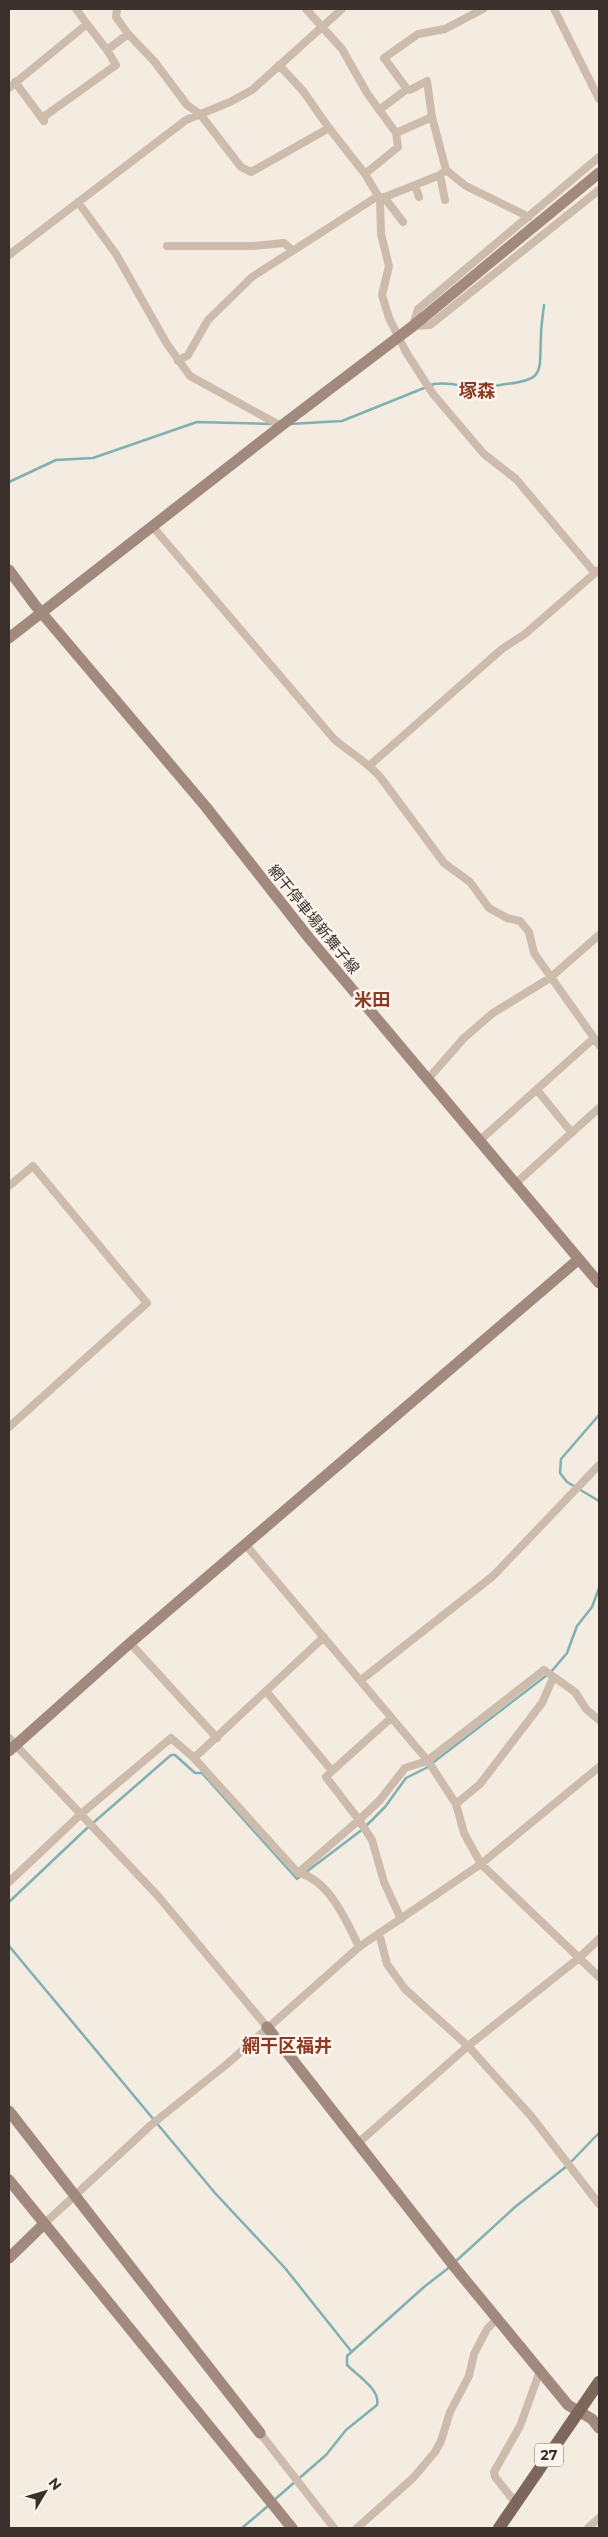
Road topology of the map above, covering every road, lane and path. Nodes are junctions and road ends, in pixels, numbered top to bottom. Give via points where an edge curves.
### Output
1 (76, 9) edge
2 (117, 9) edge
3 (306, 9) edge
4 (342, 9) edge
5 (483, 9) edge
6 (554, 9) edge
7 (87, 24) junction
8 (322, 27) junction
9 (128, 34) junction
10 (107, 50) junction
11 (279, 65) junction
12 (12, 85) edge
13 (407, 89) junction
14 (599, 99) edge
15 (379, 110) junction
16 (200, 114) junction
17 (432, 116) junction
18 (328, 128) junction
19 (396, 133) junction
20 (599, 157) edge
21 (443, 172) junction
22 (599, 173) edge
23 (365, 174) junction
24 (415, 185) junction
25 (599, 190) edge
26 (381, 197) junction
27 (419, 197) dead end
28 (445, 200) dead end
29 (78, 202) junction
30 (529, 217) junction
31 (403, 222) dead end
32 (167, 246) dead end
33 (292, 250) junction
34 (9, 255) edge
35 (413, 326) junction
36 (398, 336) junction
37 (178, 361) junction
38 (281, 426) junction
39 (153, 526) junction
40 (9, 570) edge
41 (597, 572) edge
42 (41, 613) junction
43 (9, 638) edge
44 (370, 765) junction
45 (599, 936) edge
46 (550, 978) junction
47 (593, 1038) junction
48 (599, 1046) edge
49 (427, 1080) junction
50 (537, 1090) junction
51 (599, 1108) edge
52 (572, 1133) junction
53 (479, 1141) junction
54 (515, 1184) junction
55 (9, 1186) edge
56 (579, 1259) junction
57 (599, 1283) edge
58 (9, 1427) edge
59 (599, 1465) edge
60 (245, 1544) junction
61 (324, 1637) junction
62 (130, 1643) junction
63 (550, 1675) junction
64 (361, 1680) junction
65 (266, 1691) junction
66 (392, 1718) junction
67 (599, 1720) edge
68 (217, 1738) junction
69 (11, 1745) edge
70 (194, 1758) junction
71 (428, 1761) junction
72 (599, 1767) edge
73 (332, 1771) junction
74 (456, 1804) junction
75 (81, 1814) junction
76 (360, 1821) junction
77 (481, 1864) junction
78 (298, 1873) junction
79 (9, 1882) edge
80 (401, 1918) junction
81 (379, 1933) junction
82 (599, 1939) edge
83 (359, 1947) junction
84 (579, 1958) junction
85 (599, 1977) edge
86 (267, 2027) junction
87 (468, 2046) junction
88 (9, 2111) edge
89 (357, 2144) junction
90 (9, 2180) edge
91 (75, 2197) junction
92 (599, 2204) edge
93 (44, 2224) junction
94 (9, 2258) edge
95 (497, 2318) junction
96 (540, 2372) junction
97 (599, 2382) edge
98 (578, 2412) junction
99 (599, 2428) edge
100 (260, 2433) joint
101 (516, 2503) junction
102 (599, 2518) edge
103 (292, 2528) edge
104 (334, 2528) edge
105 (357, 2528) edge
106 (499, 2528) edge
107 (588, 2528) edge

1 - 7 street
2 - 9 street via 116,17
3 - 8 street
4 - 8 street
5 - 13 street via 445,30 418,34 384,58
6 - 14 street
7 - 10 street
7 - 12 street
8 - 11 street
8 - 15 street via 342,49
9 - 10 street
9 - 16 street via 154,61 187,105
10 - 12 street via 116,64 44,120
11 - 16 street via 252,90
11 - 18 street via 303,91
13 - 15 street
13 - 17 street via 427,81
15 - 19 street
16 - 18 street via 241,167 251,172
16 - 29 street via 186,120
17 - 19 street
17 - 21 street
18 - 23 street
19 - 23 street via 398,147
20 - 30 street
21 - 24 street
21 - 28 street
21 - 30 street
22 - 35 street
23 - 26 street
24 - 26 street
24 - 27 street
25 - 35 street via 430,325
26 - 31 street
26 - 33 street
26 - 36 street via 381,234 389,266 382,295
29 - 34 street
29 - 37 street via 116,254
30 - 35 street via 418,309
32 - 33 street via 284,243
33 - 37 street via 252,277 230,297 208,320 188,355
35 - 36 street
36 - 38 street
36 - 41 street via 433,394 484,454 516,479
37 - 38 street via 190,376
38 - 39 street
39 - 42 street
39 - 44 street via 334,739
40 - 42 street, 網干停車場新舞子線
41 - 44 street via 525,634 502,649
42 - 43 street
42 - 49 street, 網干停車場新舞子線 via 206,807
44 - 46 street via 444,863 470,882 489,908 520,922 529,932 534,953
45 - 46 street
46 - 47 street
46 - 49 street via 493,1012 464,1038
47 - 48 street
47 - 50 street
49 - 53 street, 網干停車場新舞子線
50 - 52 street
50 - 53 street
51 - 52 street
52 - 54 street
53 - 54 street, 網干停車場新舞子線
54 - 56 street, 網干停車場新舞子線
55 - 58 street via 33,1166 147,1303
56 - 57 street, 網干停車場新舞子線
56 - 60 street
59 - 64 street via 493,1576
60 - 61 street
60 - 62 street
61 - 64 street
61 - 65 street
62 - 68 street
62 - 69 street
63 - 67 street via 575,1692 586,1709
63 - 71 street via 544,1670
63 - 74 street via 542,1703 480,1784
64 - 66 street
65 - 68 street
65 - 73 street
66 - 71 street
66 - 73 street
68 - 70 street
69 - 75 street
70 - 75 street via 171,1738
70 - 78 street
71 - 74 street
71 - 76 street via 404,1768
72 - 77 street
73 - 76 street via 326,1776
74 - 77 street via 464,1833
75 - 79 street
75 - 86 street via 158,1896
76 - 78 street
76 - 80 street
77 - 80 street
77 - 84 street
78 - 83 street via 308,1874 325,1891 344,1917
80 - 81 street
81 - 83 street
81 - 87 street via 388,1964 405,1990
82 - 84 street
83 - 86 street
84 - 85 street
84 - 87 street
86 - 89 street
86 - 91 street via 152,2125
87 - 89 street
87 - 92 street via 531,2116
88 - 91 street
89 - 95 street
90 - 93 street
91 - 93 street
91 - 100 street
93 - 94 street
93 - 103 street
95 - 96 street
95 - 105 street via 487,2328 474,2354 469,2376 450,2412 435,2452 413,2478
96 - 98 street
96 - 101 street via 520,2426 494,2472
97 - 98 main road, 27
98 - 99 street via 592,2419
98 - 101 main road, 27
100 - 104 street
101 - 106 main road, 27
102 - 107 street

